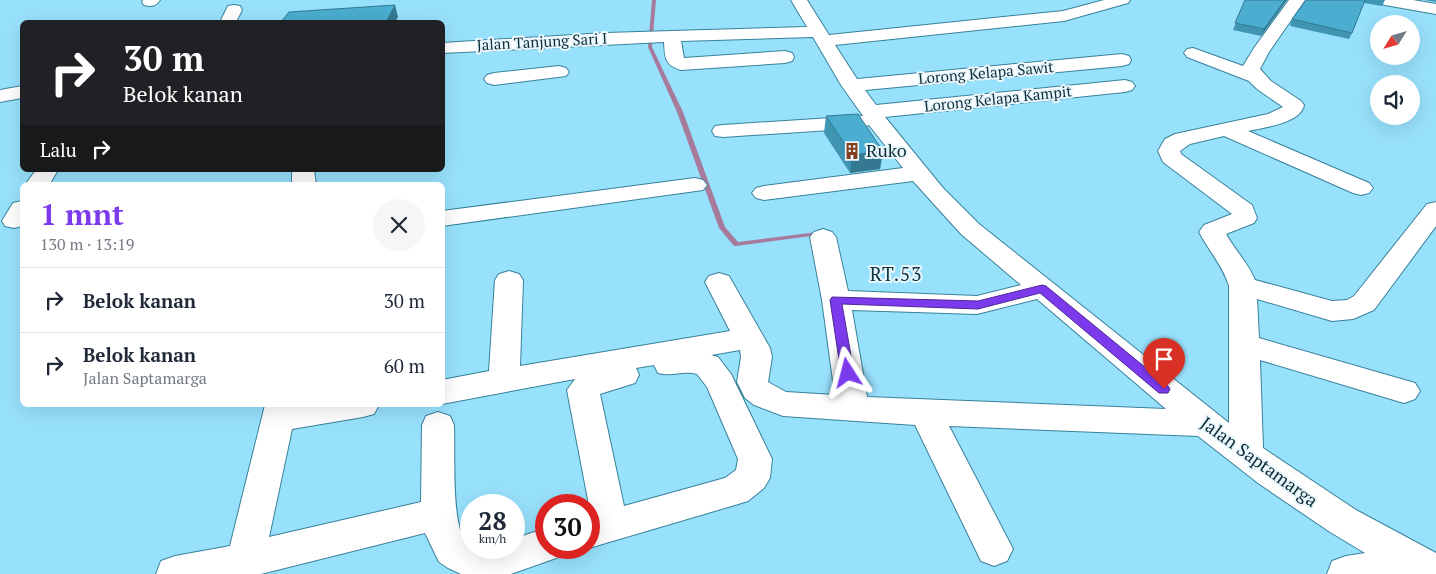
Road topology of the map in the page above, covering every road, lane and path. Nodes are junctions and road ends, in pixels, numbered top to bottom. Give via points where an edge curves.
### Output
1 (799, 0) edge
2 (1122, 0) edge
3 (1297, 0) edge
4 (1385, 0) edge
5 (1428, 0) edge
6 (1436, 2) edge
7 (1436, 9) edge
8 (666, 36) junction
9 (820, 36) junction
10 (495, 44) junction
11 (445, 48) edge
12 (1193, 53) dead end
13 (785, 57) dead end
14 (1122, 60) dead end
15 (559, 72) dead end
16 (1253, 76) junction
17 (851, 85) junction
18 (1125, 86) dead end
19 (20, 92) edge
20 (0, 96) edge
21 (874, 116) junction
22 (1227, 130) junction
23 (723, 131) dead end
24 (919, 173) junction
25 (695, 185) dead end
26 (1361, 188) dead end
27 (764, 194) dead end
28 (1434, 215) edge
29 (445, 219) edge
30 (823, 238) dead end
31 (509, 280) dead end
32 (718, 282) dead end
33 (1243, 286) junction
34 (1042, 289) junction
35 (836, 300) junction
36 (749, 338) junction
37 (1245, 345) junction
38 (504, 380) junction
39 (1404, 391) dead end
40 (445, 406) edge
41 (335, 407) edge
42 (440, 408) edge
43 (854, 409) junction
44 (280, 411) edge
45 (926, 413) junction
46 (1205, 423) junction
47 (1246, 455) junction
48 (440, 513) junction
49 (599, 529) edge
50 (535, 548) edge
51 (994, 549) dead end
52 (244, 567) edge
53 (1427, 567) edge
54 (175, 574) edge
55 (1346, 574) edge

1 - 9 street, Jalan Saptamarga
2 - 9 street via 1064,16
3 - 16 street via 1250,69
4 - 7 street
5 - 6 street
8 - 9 street
8 - 10 street, Jalan Tanjung Sari I
8 - 13 street via 674,60 681,64
9 - 17 street, Jalan Saptamarga
10 - 11 street, Jalan Tanjung Sari I
10 - 15 street via 494,82
12 - 16 street
14 - 17 street, Lorong Kelapa Sawit
16 - 22 street via 1285,97 1294,105 1293,110 1274,119
17 - 21 street, Jalan Saptamarga
18 - 21 street, Lorong Kelapa Kampit
19 - 20 street
21 - 23 street, Lorong Kelapa Kampit
21 - 24 street, Jalan Saptamarga
22 - 26 street
22 - 33 street via 1183,139 1173,144 1169,151 1171,157 1243,210 1245,218 1212,232 1237,269
24 - 27 street
24 - 34 street, Jalan Saptamarga via 970,229
25 - 29 street
28 - 33 street via 1364,303 1353,309 1332,311
30 - 35 street
31 - 38 street
32 - 36 street
33 - 37 street
34 - 35 street via 978,305
34 - 46 street, Jalan Saptamarga
35 - 43 street
36 - 38 street
36 - 43 street via 757,354 752,378 755,390 765,398 783,404
37 - 39 street
37 - 47 street
38 - 40 street
41 - 44 street
42 - 48 street
43 - 45 street
44 - 52 street
45 - 46 street
45 - 51 street
46 - 47 street, Jalan Saptamarga
47 - 53 street, Jalan Saptamarga via 1325,510
48 - 50 street via 449,546 460,556 473,561 487,562
48 - 52 street
49 - 49 street via 583,390 593,382 690,361 707,365 720,382 755,459 752,478 735,490
52 - 54 street
53 - 55 street

